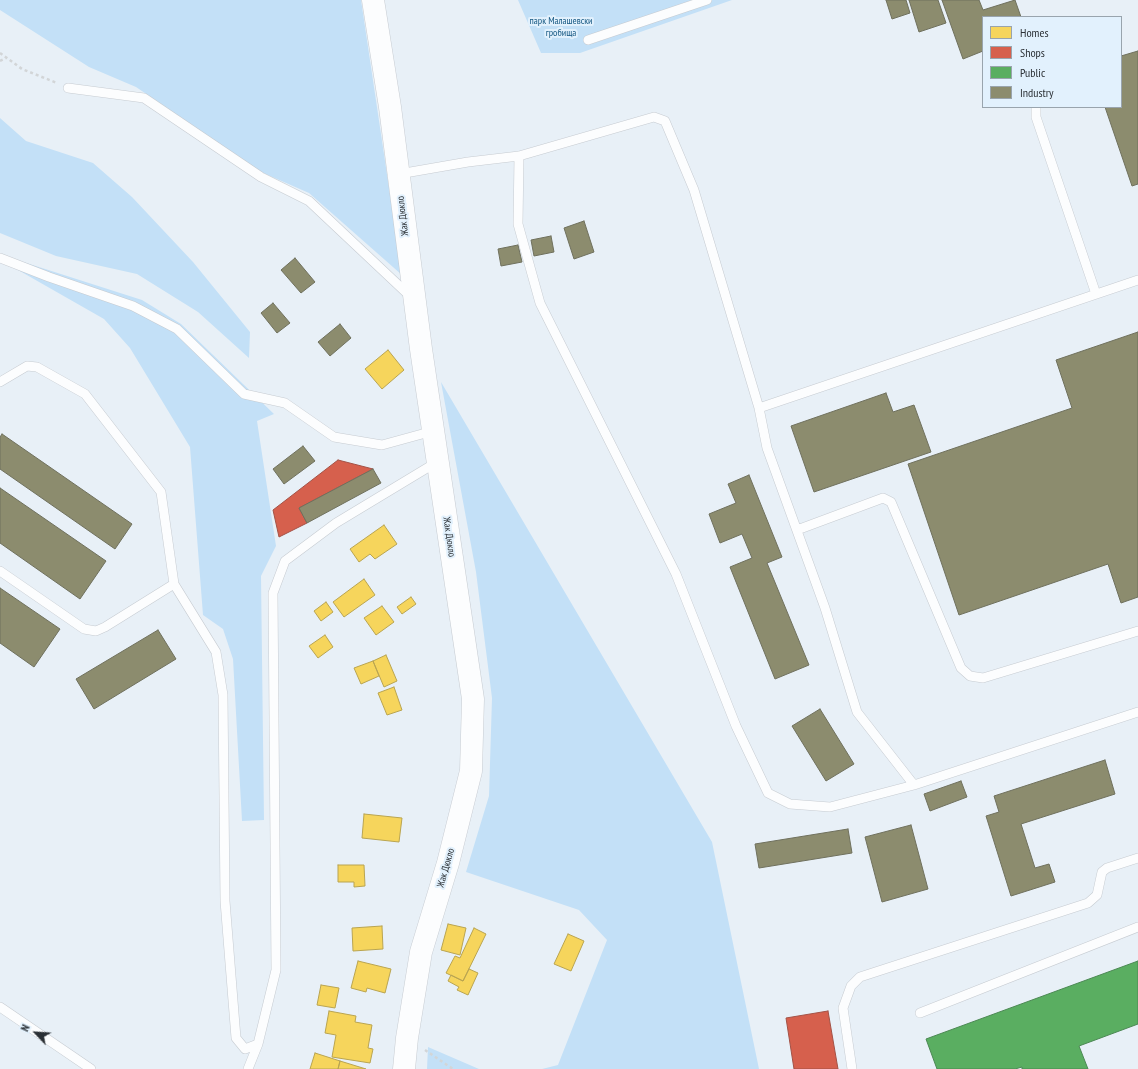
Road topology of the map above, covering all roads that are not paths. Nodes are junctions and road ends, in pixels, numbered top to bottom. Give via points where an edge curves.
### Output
1 (373, 0) edge
2 (707, 0) edge
3 (588, 40) dead end
4 (68, 88) road end
5 (1036, 108) edge
6 (519, 156) junction
7 (398, 174) junction
8 (0, 258) edge
9 (1138, 280) edge
10 (1096, 294) junction
11 (415, 300) junction
12 (0, 382) edge
13 (759, 408) junction
14 (433, 431) junction
15 (438, 462) junction
16 (797, 530) junction
17 (0, 571) edge
18 (174, 584) junction
19 (1138, 631) edge
20 (1138, 712) edge
21 (914, 785) junction
22 (1138, 858) edge
23 (1138, 927) edge
24 (0, 1007) edge
25 (920, 1013) dead end
26 (258, 1044) junction
27 (91, 1069) edge
28 (248, 1069) edge
29 (404, 1069) edge
30 (852, 1069) edge

1 - 7 street, Жак Дюкло
2 - 3 lane
4 - 11 lane via 144,98 262,177 309,201
5 - 10 lane via 1036,117
6 - 7 lane
6 - 13 lane via 654,117 665,121 694,190
6 - 21 lane via 518,224 540,303 676,574 736,726 768,793 790,804 830,807
7 - 11 street, Жак Дюкло
8 - 14 lane via 133,306 177,329 244,394 285,403 334,437 382,445
9 - 10 lane
10 - 13 lane
11 - 14 street, Жак Дюкло
12 - 18 lane via 27,366 37,367 85,394 161,492
13 - 16 lane via 767,448
14 - 15 street, Жак Дюкло
15 - 26 lane via 336,523 285,561 273,593 276,970
15 - 29 street, Жак Дюкло via 473,699 471,771 448,863 421,952
16 - 19 lane via 883,498 891,502 961,668 970,676 982,678
16 - 21 lane via 825,608 857,712
17 - 18 lane via 84,629 96,631
18 - 26 lane via 216,652 223,695 225,901 236,1038 245,1049
20 - 21 lane
22 - 30 lane via 1102,872 1097,895 1088,903 860,977 850,986 843,1008
23 - 25 lane
24 - 27 lane
26 - 28 lane

